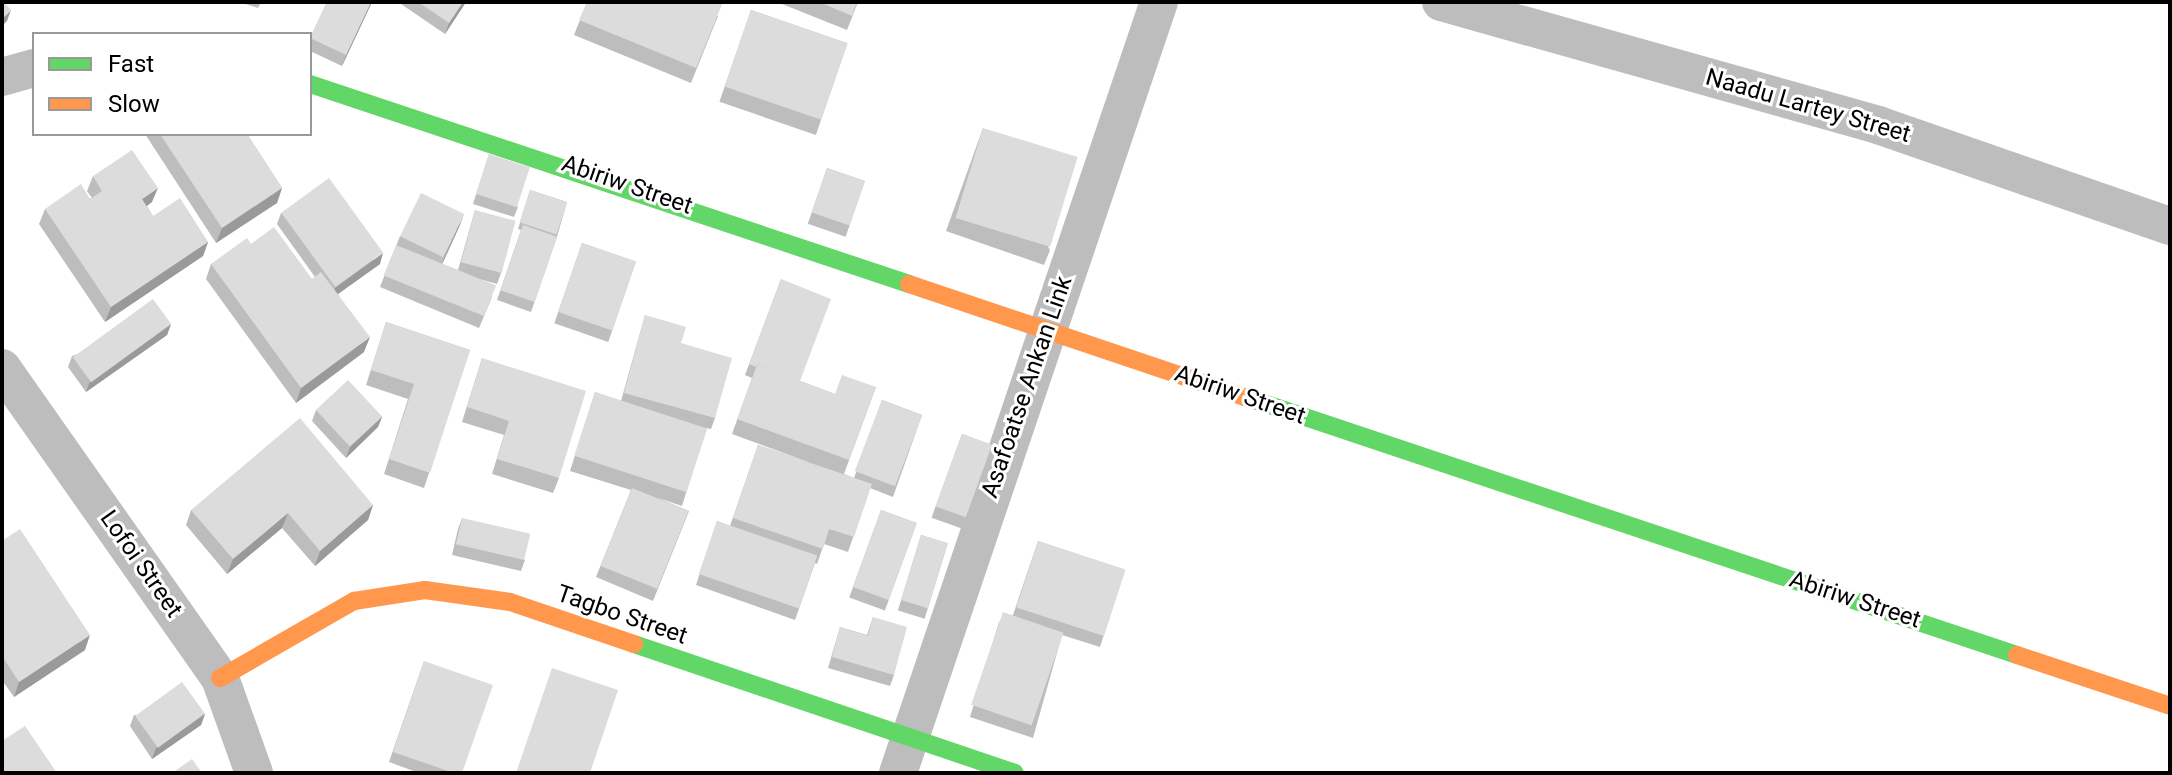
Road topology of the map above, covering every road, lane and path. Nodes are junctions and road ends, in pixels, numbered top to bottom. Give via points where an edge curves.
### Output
1 (1159, 2) edge
2 (1441, 2) edge
3 (32, 69) edge
4 (2, 77) edge
5 (312, 85) edge
6 (2170, 226) edge
7 (1047, 326) junction
8 (2, 368) edge
9 (220, 678) junction
10 (2170, 706) edge
11 (909, 737) junction
12 (254, 773) edge
13 (898, 773) edge
14 (1015, 773) edge

1 - 7 street, Asafoatse Ankan Link
2 - 6 street, Naadu Lartey Street via 1878,125
3 - 4 street
5 - 7 street, Abiriw Street
7 - 10 street, Abiriw Street
7 - 11 street, Asafoatse Ankan Link
8 - 9 street, Lofoi Street
9 - 11 street, Tagbo Street via 354,601 425,590 510,602
9 - 12 street, Lofoi Street
11 - 13 street, Asafoatse Ankan Link
11 - 14 street, Tagbo Street

